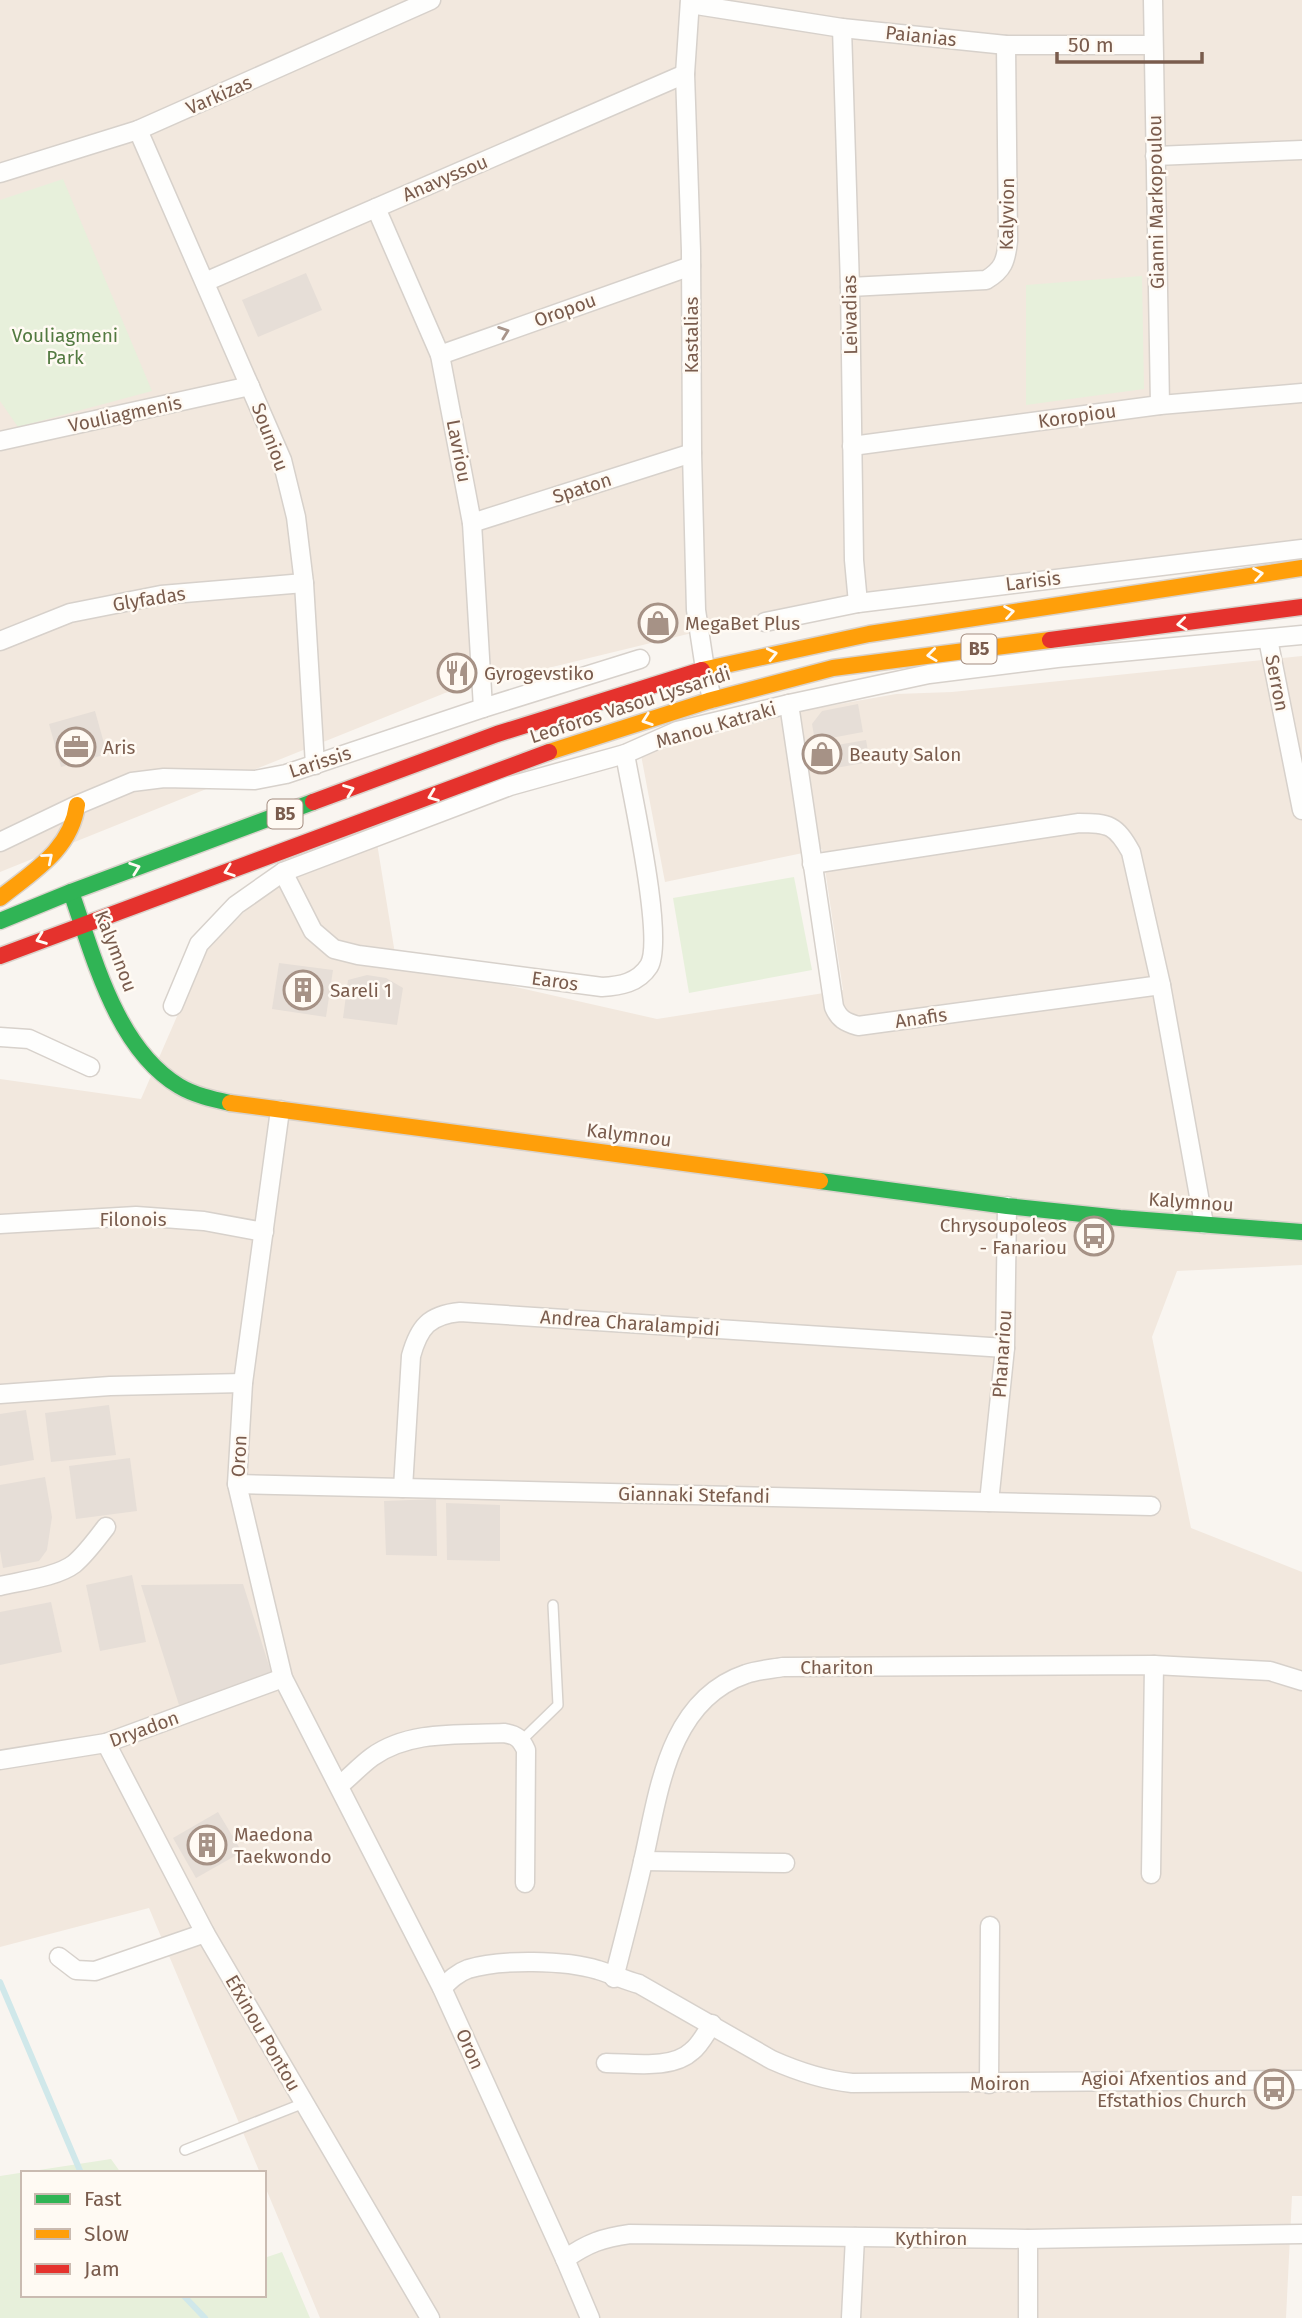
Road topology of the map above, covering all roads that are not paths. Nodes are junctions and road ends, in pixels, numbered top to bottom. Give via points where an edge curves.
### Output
1 (431, 0) edge
2 (1153, 0) edge
3 (690, 2) edge
4 (842, 28) junction
5 (1006, 45) junction
6 (1153, 45) junction
7 (685, 74) junction
8 (138, 131) junction
9 (1302, 150) edge
10 (1156, 156) junction
11 (0, 173) edge
12 (376, 208) junction
13 (691, 266) junction
14 (205, 282) junction
15 (850, 287) junction
16 (440, 355) junction
17 (250, 386) junction
18 (1302, 393) edge
19 (1160, 405) junction
20 (0, 441) edge
21 (852, 446) junction
22 (692, 453) junction
23 (472, 523) junction
24 (1302, 549) edge
25 (1302, 568) edge
26 (304, 583) junction
27 (858, 603) junction
28 (1302, 607) edge
29 (765, 622) dead end
30 (1302, 635) edge
31 (1268, 639) junction
32 (0, 641) edge
33 (640, 659) dead end
34 (705, 669) junction
35 (712, 699) junction
36 (789, 704) junction
37 (483, 708) junction
38 (625, 754) junction
39 (315, 765) junction
40 (77, 805) junction
41 (1302, 810) edge
42 (0, 842) edge
43 (812, 864) junction
44 (283, 872) junction
45 (71, 892) junction
46 (0, 898) edge
47 (0, 921) edge
48 (83, 923) junction
49 (0, 956) edge
50 (1161, 985) junction
51 (173, 1006) dead end
52 (0, 1037) edge
53 (90, 1067) dead end
54 (280, 1110) junction
55 (1007, 1206) junction
56 (0, 1224) edge
57 (1204, 1224) junction
58 (264, 1232) junction
59 (1302, 1232) edge
60 (1005, 1348) junction
61 (243, 1383) junction
62 (0, 1394) edge
63 (237, 1484) junction
64 (402, 1488) junction
65 (989, 1502) junction
66 (1151, 1506) dead end
67 (106, 1527) dead end
68 (0, 1586) edge
69 (553, 1605) dead end
70 (1154, 1665) junction
71 (284, 1678) junction
72 (1302, 1681) edge
73 (522, 1740) junction
74 (106, 1743) junction
75 (0, 1760) edge
76 (340, 1785) junction
77 (643, 1861) junction
78 (785, 1863) dead end
79 (1151, 1874) dead end
80 (525, 1883) dead end
81 (990, 1926) dead end
82 (205, 1933) junction
83 (59, 1957) dead end
84 (614, 1978) junction
85 (442, 1988) junction
86 (712, 2024) junction
87 (606, 2063) dead end
88 (1302, 2080) edge
89 (989, 2084) junction
90 (304, 2104) junction
91 (185, 2150) dead end
92 (1302, 2234) edge
93 (855, 2237) junction
94 (1028, 2239) junction
95 (565, 2259) junction
96 (430, 2318) edge
97 (590, 2318) edge
98 (851, 2318) edge
99 (1028, 2318) edge

1 - 8 street, Varkizas
2 - 6 street, Gianni Markopoulou
3 - 4 street, Paianias
3 - 7 street, Kastalias
4 - 5 street, Paianias
4 - 15 street, Leivadias
5 - 6 street, Paianias
5 - 15 street, Kalyvion via 1008,241 999,273 986,280
6 - 10 street, Gianni Markopoulou
7 - 12 street, Anavyssou
7 - 13 street, Kastalias
8 - 11 street, Varkizas
8 - 14 street, Souniou
9 - 10 street
10 - 19 street, Gianni Markopoulou
12 - 14 street, Anavyssou
12 - 16 street, Lavriou
16 -> 13 street, Oropou
13 - 22 street, Kastalias
14 - 17 street, Souniou
15 - 21 street, Leivadias
16 - 23 street, Lavriou
17 - 20 street, Vouliagmenis
17 - 26 street, Souniou via 282,460 296,517
18 - 19 street, Koropiou
19 - 21 street, Koropiou
21 - 27 street, Leivadias
22 - 23 street, Spaton
22 - 34 street, Kastalias via 696,610
23 - 37 street, Lavriou
24 - 27 street, Larisis
34 -> 25 main road, Leoforos Vasou Lyssaridi / B5 via 869,634
26 - 32 street, Glyfadas via 161,595 70,612
26 - 39 street, Souniou
27 - 29 street, Larisis
28 -> 35 main road, Leoforos Vasou Lyssaridi / B5 via 833,668
30 - 31 street, Manou Katraki
31 - 36 street, Manou Katraki via 929,674
31 - 41 street, Serron
33 - 37 street, Larissis
34 - 35 street, Kastalias
45 -> 34 main road, Leoforos Vasou Lyssaridi / B5 via 497,734
35 -> 48 main road, Leoforos Vasou Lyssaridi / B5 via 505,768
36 - 38 street, Manou Katraki via 677,731
36 - 43 street, Anafis
37 - 39 street, Larissis
38 - 44 street, Manou Katraki via 510,786
38 - 44 street, Earos via 651,896 653,942 650,965 623,986 358,955 334,948 313,930
39 - 40 street, Larissis via 255,780 132,782
40 - 42 street, Larissis
46 -> 40 main road via 58,849 72,830
43 - 50 street via 1079,823 1105,823 1121,833 1131,852
43 - 50 street, Anafis via 834,1007 846,1022 858,1026
44 - 51 street, Manou Katraki via 236,905 199,944
45 - 47 main road, Leoforos Vasou Lyssaridi / B5
45 - 48 main road, Kalymnou
48 -> 49 main road, Leoforos Vasou Lyssaridi / B5
48 - 54 main road, Kalymnou via 126,1029 159,1072 179,1087 216,1099
50 - 57 street
52 - 53 street via 29,1039
54 - 55 main road, Kalymnou
54 - 58 street, Oron
55 - 57 main road, Kalymnou
55 - 60 street, Phanariou
56 - 58 street, Filonois via 136,1216
57 - 59 main road, Kalymnou
58 - 61 street, Oron
60 - 64 street, Andrea Charalampidi via 444,1313 422,1329 411,1356
60 - 65 street, Phanariou
61 - 62 street
61 - 63 street, Oron
63 - 64 street, Giannaki Stefandi
63 - 71 street, Oron
64 - 65 street, Giannaki Stefandi
65 - 66 street, Giannaki Stefandi
67 - 68 street via 71,1566
69 - 73 lane via 558,1704
70 - 72 street, Chariton via 1270,1671
70 - 77 street, Chariton via 783,1667 747,1673 706,1699 683,1727 660,1783
70 - 79 street
71 - 74 street, Dryadon
71 - 76 street, Oron
73 - 76 street via 504,1733 410,1739 373,1756
73 - 80 street via 526,1751
74 - 75 street, Dryadon
74 - 82 street, Efxinou Pontou
76 - 85 street, Oron
77 - 78 street
77 - 84 street, Chariton
81 - 89 street
82 - 83 street via 95,1971 76,1970
82 - 90 street, Efxinou Pontou
84 - 85 street, Moiron via 597,1969 510,1962 466,1969
84 - 86 street, Moiron via 639,1984
85 - 95 street, Oron
86 - 87 street via 693,2051 680,2059
86 - 89 street, Moiron via 772,2060 819,2078 859,2084
88 - 89 street, Moiron
90 - 91 lane
90 - 96 street, Efxinou Pontou
92 - 94 street, Kythiron
93 - 94 street, Kythiron
93 - 95 street, Kythiron via 630,2234 587,2244
93 - 98 street
94 - 99 street
95 - 97 street, Oron

